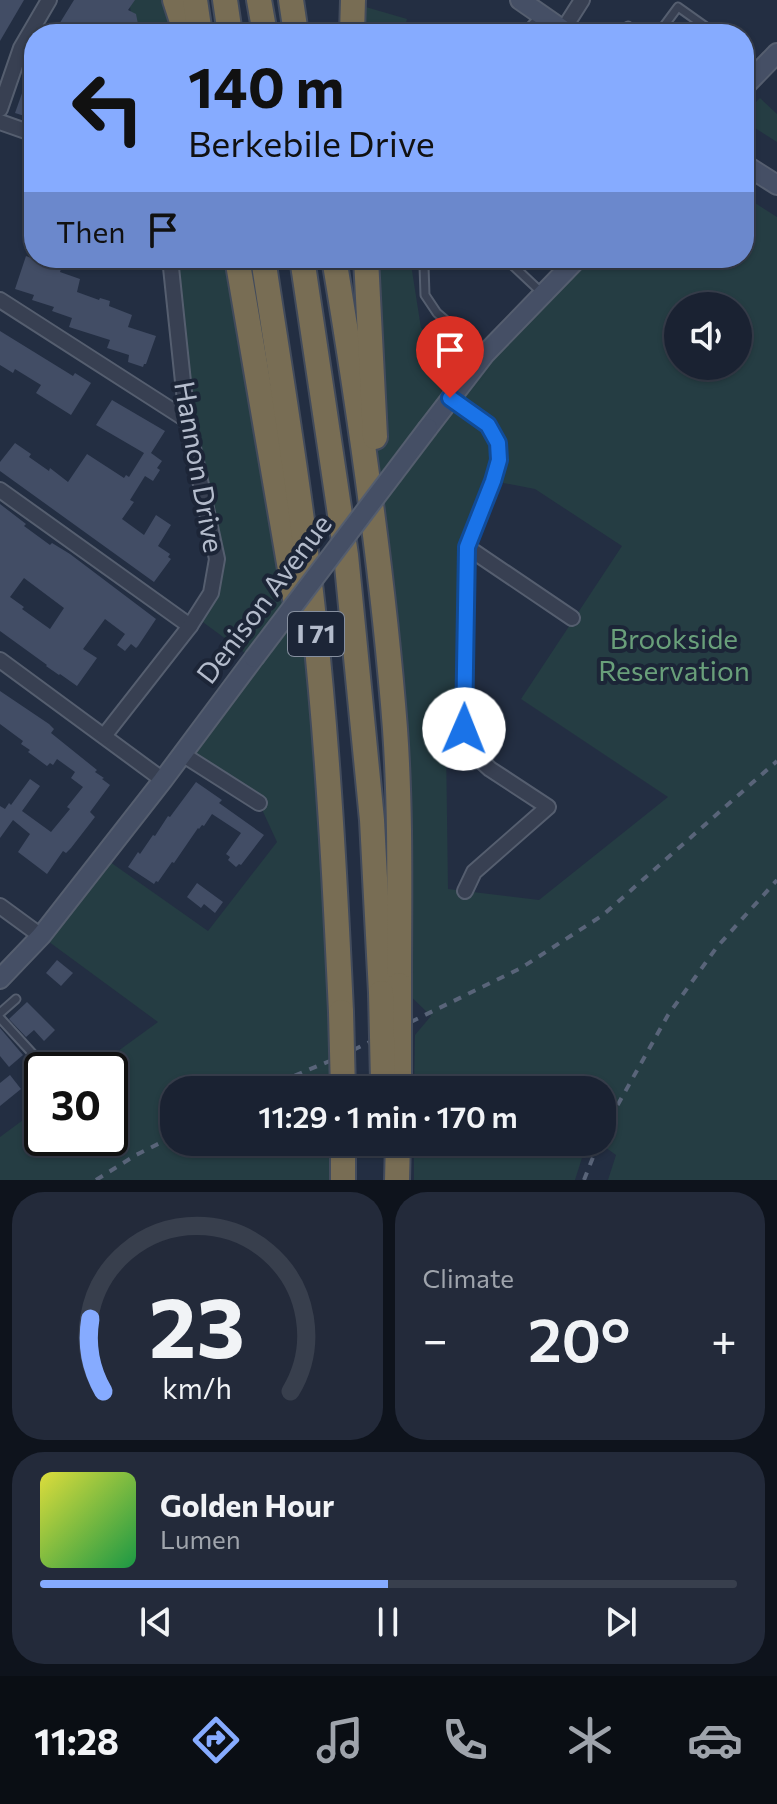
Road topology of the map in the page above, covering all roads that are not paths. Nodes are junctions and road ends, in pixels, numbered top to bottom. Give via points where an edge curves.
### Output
1 (49, 0) edge
2 (175, 0) edge
3 (195, 0) edge
4 (225, 0) edge
5 (259, 0) edge
6 (291, 0) edge
7 (353, 0) edge
8 (520, 0) edge
9 (582, 0) edge
10 (544, 17) junction
11 (35, 24) edge
12 (183, 24) edge
13 (199, 24) edge
14 (229, 24) edge
15 (263, 24) edge
16 (295, 24) edge
17 (352, 24) edge
18 (537, 24) edge
19 (554, 24) edge
20 (570, 24) edge
21 (665, 24) edge
22 (702, 24) edge
23 (24, 43) edge
24 (777, 53) edge
25 (754, 72) edge
26 (0, 109) edge
27 (0, 122) edge
28 (24, 130) edge
29 (754, 170) edge
30 (777, 185) edge
31 (171, 268) edge
32 (239, 268) edge
33 (264, 268) edge
34 (303, 268) edge
35 (335, 268) edge
36 (367, 268) edge
37 (424, 268) edge
38 (516, 268) edge
39 (568, 268) edge
40 (543, 294) junction
41 (0, 300) edge
42 (485, 354) junction
43 (450, 398) junction
44 (187, 420) junction
45 (0, 490) edge
46 (467, 547) junction
47 (379, 563) junction
48 (572, 618) dead end
49 (190, 626) junction
50 (0, 660) edge
51 (104, 736) junction
52 (182, 754) junction
53 (163, 780) junction
54 (259, 803) dead end
55 (334, 852) junction
56 (465, 891) dead end
57 (0, 906) edge
58 (41, 936) junction
59 (0, 979) edge
60 (390, 989) junction
61 (16, 999) dead end
62 (0, 1016) edge
63 (32, 1052) edge
64 (343, 1076) edge
65 (391, 1076) edge
66 (343, 1156) edge
67 (383, 1156) edge
68 (398, 1156) edge
69 (343, 1180) edge
70 (383, 1180) edge
71 (397, 1180) edge

1 - 11 street
2 - 12 highway
3 - 13 highway
4 - 14 highway
5 - 15 highway
6 - 16 highway
7 - 17 highway
8 - 10 main road
9 - 20 street
10 - 18 street
10 - 19 main road
21 - 22 lane via 678,7
23 - 26 street
24 - 25 main road
27 - 28 street
29 - 30 main road
31 - 44 street, Hannon Drive
32 - 55 highway
33 - 55 highway, I 71 via 314,618
34 - 60 highway, I 71 via 346,555
35 - 47 highway
36 - 47 highway
37 - 42 lane via 425,295 437,313
38 - 40 lane
39 - 40 main road, Denison Avenue
40 - 42 main road, Denison Avenue
41 - 44 street
42 - 43 main road, Denison Avenue
43 - 46 street via 488,425 498,443 493,481
43 - 52 main road, Denison Avenue, bridge
44 - 49 street, Hannon Drive via 217,559 211,593
45 - 49 street
46 - 48 street
46 - 56 street via 468,749 548,807 474,872
47 - 60 highway via 395,729 398,845
49 - 51 street, Hannon Drive
50 - 51 street
51 - 53 street
52 - 53 main road, Denison Avenue
52 - 54 street
53 - 58 main road, Denison Avenue
55 - 64 highway, I 71, bridge
57 - 58 street
58 - 59 main road, Denison Avenue
60 - 65 highway, bridge
61 - 62 lane
62 - 63 lane
66 - 69 highway
67 - 70 highway
68 - 71 highway

